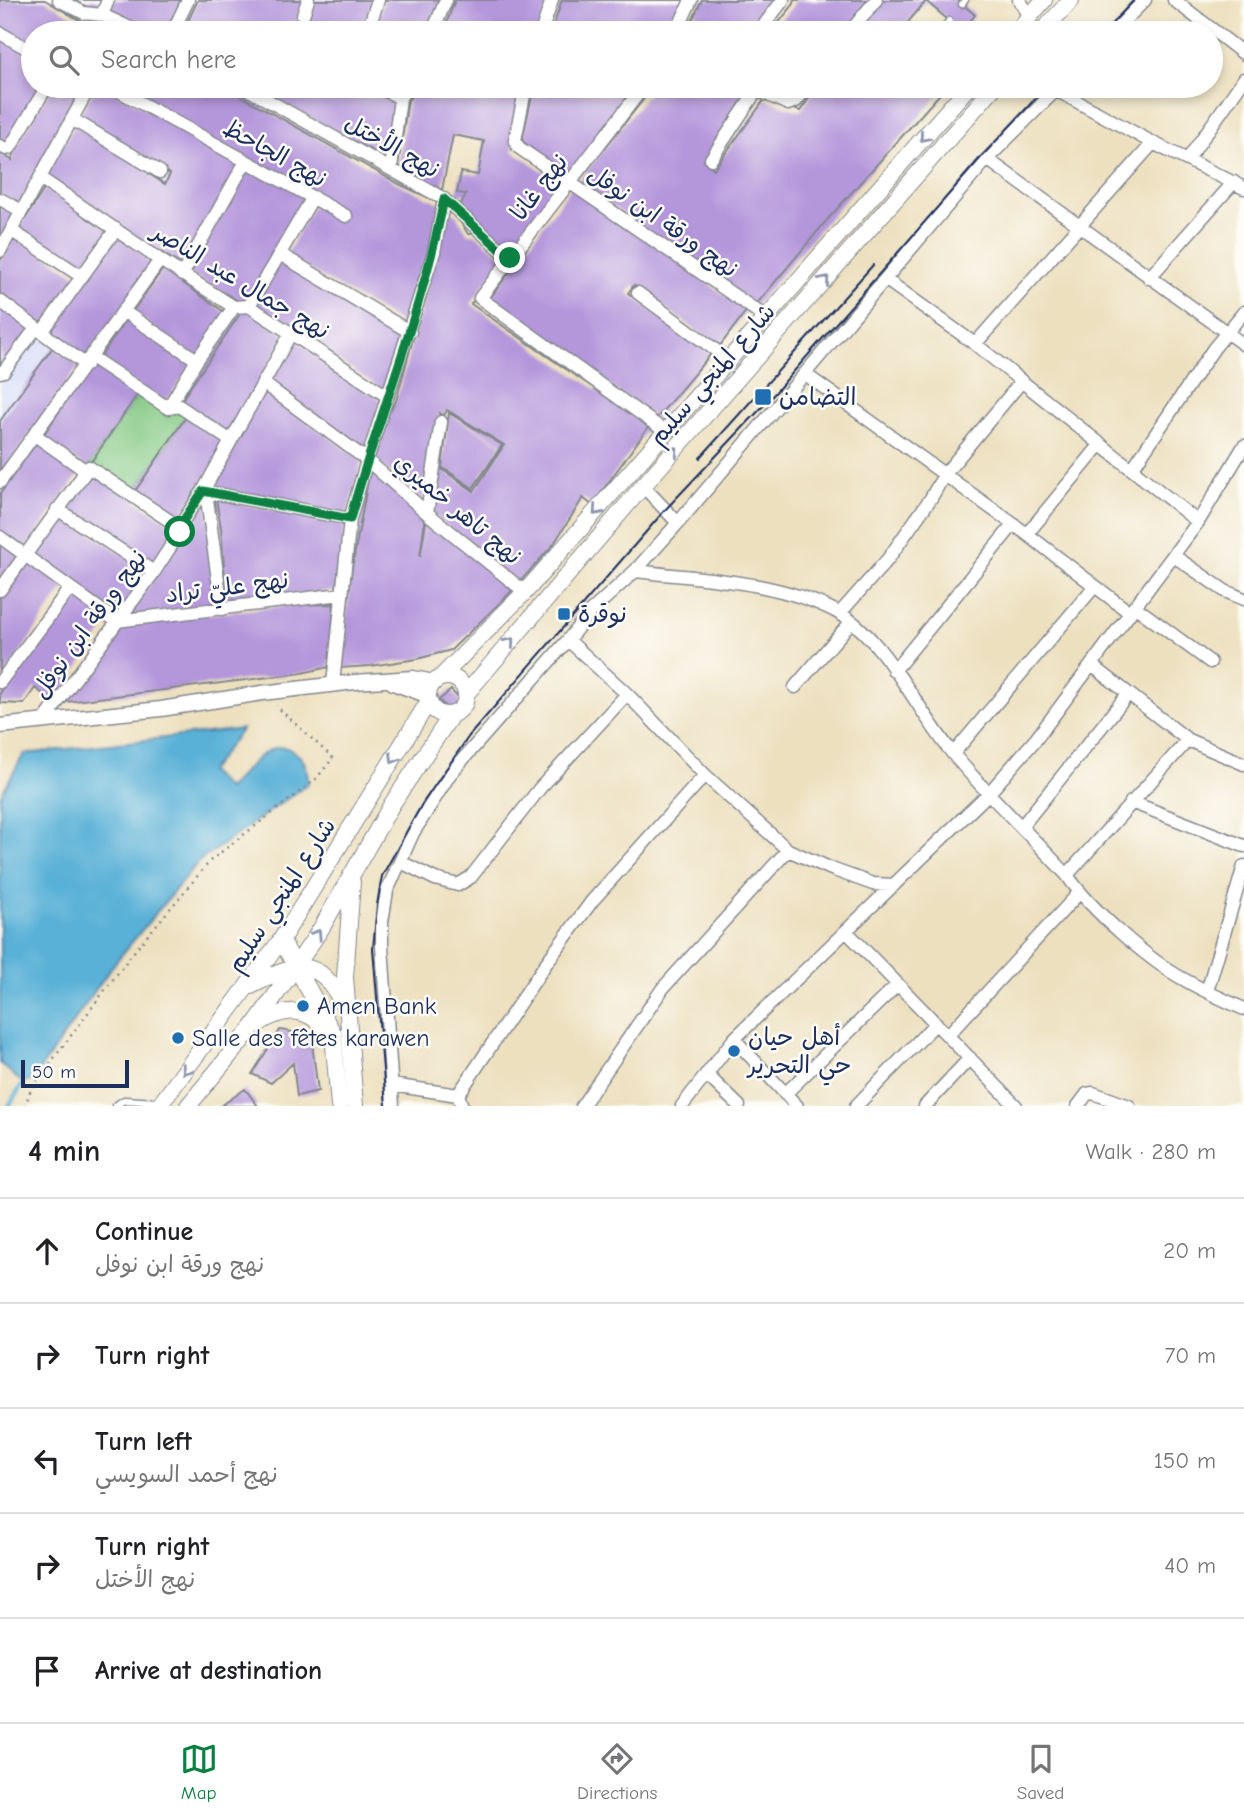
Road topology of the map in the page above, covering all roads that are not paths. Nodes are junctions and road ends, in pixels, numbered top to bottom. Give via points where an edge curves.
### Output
1 (59, 0) edge
2 (108, 0) edge
3 (188, 0) edge
4 (308, 0) edge
5 (378, 0) edge
6 (446, 0) edge
7 (552, 0) edge
8 (691, 0) edge
9 (783, 0) edge
10 (876, 0) edge
11 (1019, 0) edge
12 (1044, 0) edge
13 (1071, 0) edge
14 (1145, 0) edge
15 (1174, 0) edge
16 (102, 15) junction
17 (303, 15) dead end
18 (111, 21) edge
19 (178, 21) edge
20 (371, 21) edge
21 (437, 21) edge
22 (545, 21) edge
23 (681, 21) edge
24 (767, 21) edge
25 (859, 21) edge
26 (1028, 21) edge
27 (1033, 21) edge
28 (1052, 21) edge
29 (1124, 21) edge
30 (1201, 21) edge
31 (0, 33) edge
32 (1223, 38) edge
33 (21, 45) edge
34 (1244, 54) edge
35 (1244, 79) edge
36 (39, 98) edge
37 (83, 98) edge
38 (132, 98) edge
39 (264, 98) edge
40 (400, 98) edge
41 (523, 98) edge
42 (635, 98) edge
43 (747, 98) edge
44 (775, 98) edge
45 (798, 98) edge
46 (959, 98) edge
47 (984, 98) edge
48 (1048, 98) edge
49 (1075, 98) edge
50 (72, 119) junction
51 (1153, 143) junction
52 (4, 147) edge
53 (711, 159) dead end
54 (988, 159) junction
55 (1188, 159) junction
56 (246, 160) junction
57 (391, 169) junction
58 (160, 172) dead end
59 (40, 178) junction
60 (570, 181) junction
61 (1239, 185) edge
62 (313, 197) junction
63 (0, 199) edge
64 (444, 199) junction
65 (22, 211) junction
66 (346, 216) dead end
67 (1079, 225) junction
68 (116, 229) junction
69 (12, 231) junction
70 (0, 251) edge
71 (280, 254) junction
72 (510, 258) junction
73 (160, 260) junction
74 (182, 275) junction
75 (80, 276) junction
76 (1149, 278) junction
77 (885, 279) junction
78 (638, 293) dead end
79 (0, 301) edge
80 (249, 306) junction
81 (234, 307) junction
82 (123, 311) junction
83 (1244, 312) edge
84 (767, 318) junction
85 (39, 330) junction
86 (291, 332) junction
87 (410, 332) junction
88 (1226, 332) junction
89 (975, 344) junction
90 (1244, 345) edge
91 (197, 360) junction
92 (729, 360) junction
93 (88, 361) junction
94 (0, 372) edge
95 (805, 374) junction
96 (1021, 382) junction
97 (263, 383) junction
98 (387, 397) junction
99 (168, 408) junction
100 (441, 422) dead end
101 (666, 432) junction
102 (35, 435) junction
103 (231, 441) junction
104 (1101, 444) junction
105 (1244, 446) edge
106 (367, 460) junction
107 (88, 469) junction
108 (1132, 469) junction
109 (944, 475) junction
110 (0, 482) edge
111 (643, 486) junction
112 (205, 492) junction
113 (57, 509) junction
114 (427, 513) junction
115 (350, 519) junction
116 (1198, 522) junction
117 (678, 523) junction
118 (1013, 525) junction
119 (179, 527) junction
120 (1027, 534) junction
121 (0, 537) edge
122 (25, 555) junction
123 (1174, 556) junction
124 (635, 571) junction
125 (154, 572) junction
126 (1094, 587) junction
127 (70, 588) junction
128 (0, 590) edge
129 (525, 592) junction
130 (342, 594) junction
131 (1244, 598) edge
132 (222, 609) junction
133 (1132, 609) junction
134 (839, 613) junction
135 (116, 621) junction
136 (851, 622) junction
137 (568, 640) junction
138 (1210, 662) dead end
139 (1093, 666) junction
140 (894, 671) junction
141 (0, 682) edge
142 (333, 684) junction
143 (795, 687) dead end
144 (433, 690) junction
145 (466, 694) junction
146 (627, 694) junction
147 (1128, 694) junction
148 (452, 714) junction
149 (43, 722) junction
150 (0, 726) edge
151 (1188, 740) junction
152 (953, 754) junction
153 (1244, 764) edge
154 (705, 775) junction
155 (989, 793) junction
156 (1131, 802) junction
157 (1022, 826) junction
158 (1244, 846) edge
159 (788, 849) junction
160 (401, 862) junction
161 (1244, 866) edge
162 (353, 870) junction
163 (1067, 874) junction
164 (894, 885) junction
165 (1079, 893) junction
166 (1230, 911) junction
167 (1244, 916) edge
168 (846, 931) junction
169 (281, 940) junction
170 (296, 966) junction
171 (897, 985) junction
172 (248, 988) junction
173 (1207, 991) junction
174 (1244, 1009) edge
175 (936, 1023) junction
176 (253, 1027) junction
177 (349, 1028) junction
178 (948, 1035) junction
179 (734, 1039) junction
180 (335, 1048) junction
181 (970, 1058) junction
182 (706, 1074) junction
183 (392, 1085) junction
184 (785, 1094) junction
185 (460, 1100) edge
186 (160, 1104) edge
187 (115, 1106) edge
188 (188, 1106) edge
189 (339, 1106) edge
190 (355, 1106) edge
191 (393, 1106) edge
192 (582, 1106) edge
193 (682, 1106) edge
194 (739, 1106) edge
195 (797, 1106) edge
196 (856, 1106) edge
197 (925, 1106) edge
198 (1016, 1106) edge
199 (1078, 1106) edge
200 (1129, 1106) edge

1 - 16 street via 84,13
2 - 16 street
3 - 19 street
4 - 17 street
5 - 20 street
6 - 21 street
7 - 22 street
8 - 23 street
9 - 24 street
10 - 25 street
11 - 26 street
12 - 27 main road
13 - 28 main road
14 - 29 street
15 - 30 street
16 - 18 street
31 - 33 street
32 - 34 street
35 - 55 street
36 - 52 street
37 - 50 street
38 - 56 street, نهج الجاحظ
39 - 57 street, نهج الأختل
40 - 57 street
41 - 60 street, نهج ورقة ابن نوفل via 516,145
42 - 60 street, نهج غانا
43 - 53 street
44 - 45 street via 788,104
46 -> 84 main road, شارع المنجي سليم
111 -> 47 main road, شارع المنجي سليم
48 - 54 street
49 - 51 street
50 - 58 street
50 - 59 street
51 - 55 street
51 - 67 street
54 - 67 street
54 - 77 street
55 - 61 street
56 - 62 street, نهج الجاحظ
56 - 74 street
57 - 64 street, نهج الأختل
59 - 65 street
59 - 68 street, نهج جمال عبد الناصر
60 - 72 street, نهج غانا
60 - 84 street, نهج ورقة ابن نوفل
61 - 76 street
62 - 66 street, نهج الجاحظ
62 - 71 street
63 - 65 street
64 - 72 street, نهج الأختل
64 - 87 street
65 - 69 street
67 - 76 street
67 - 89 street
68 - 73 street, نهج جمال عبد الناصر
68 - 75 street
69 - 70 street
69 - 75 street
71 - 80 street
71 - 87 street
72 - 101 street, نهج غانا via 480,298
73 - 74 street, نهج جمال عبد الناصر
73 - 82 street
74 - 81 street, نهج جمال عبد الناصر
75 - 85 street
76 - 88 street
77 - 89 street
77 - 95 street
78 - 92 street
79 - 85 street
80 - 81 street, نهج جمال عبد الناصر
80 - 86 street, نهج جمال عبد الناصر
81 - 91 street
82 - 91 street
82 - 93 street
83 - 88 street
84 - 92 main road, شارع المنجي سليم
85 - 93 street
85 - 94 street
86 - 97 street, نهج ورقة ابن نوفل
86 - 98 street, نهج جمال عبد الناصر
87 - 98 street
88 - 90 street
88 - 108 street
89 - 96 street
91 - 99 street
92 - 101 main road, شارع المنجي سليم
93 - 99 street
93 - 102 street
95 - 109 street
95 - 117 street
96 - 104 street
96 - 109 street
97 - 103 street, نهج ورقة ابن نوفل
97 - 106 street, نهج تاهر خميري
98 - 106 street
99 - 103 street via 179,406
100 - 114 street
101 -> 129 main road, شارع المنجي سليم
102 - 107 street
102 - 110 street
103 - 112 street, نهج ورقة ابن نوفل
104 - 108 street
104 - 120 street
105 - 116 street
106 - 114 street, نهج تاهر خميري
106 - 115 street
107 - 113 street
107 - 119 street
108 - 116 street
109 - 118 street
109 - 134 street via 888,559
111 - 117 street
145 -> 111 main road, شارع المنجي سليم
112 - 115 street
112 - 119 street, نهج ورقة ابن نوفل
112 - 132 street
113 - 122 street
113 - 125 street
114 - 129 street, نهج تاهر خميري
115 - 130 street
116 - 123 street
117 - 124 street
118 - 120 street
118 - 140 street
119 - 125 street, نهج ورقة ابن نوفل
120 - 126 street
121 - 122 street
122 - 127 street
122 - 128 street
123 - 131 street
123 - 133 street
124 - 134 street via 770,589
124 - 137 street
125 - 135 street, نهج ورقة ابن نوفل
126 - 133 street
126 - 152 street
127 - 135 street
127 - 141 street
129 - 144 main road, شارع المنجي سليم
130 - 132 street, نهج عليّ تراد
130 - 142 street
132 - 135 street, نهج عليّ تراد
133 - 138 street
133 - 139 street
134 - 136 street
135 - 149 street, نهج ورقة ابن نوفل
136 - 140 street
136 - 143 street
137 - 146 street
137 - 160 street via 450,774 413,833
139 - 147 street
139 - 155 street
140 - 152 street
142 - 144 street via 414,678
142 - 149 street
144 - 145 main road via 451,677 461,683
144 - 148 main road via 436,710
144 -> 169 main road, شارع المنجي سليم
145 - 148 main road via 461,709
146 - 154 street
146 - 160 street via 540,788 471,877 458,885 446,883
147 - 151 street
147 - 157 street
148 - 162 main road, شارع المنجي سليم
149 - 150 street
151 - 153 street
151 - 156 street
152 - 155 street
154 - 159 street
154 - 185 street via 592,901 547,962
155 - 157 street
155 - 164 street
156 - 158 street
156 - 163 street
157 - 163 street
159 - 164 street via 873,884
159 - 192 street via 663,988
160 - 183 street via 387,891 382,922
161 - 166 street
170 -> 162 main road, شارع المنجي سليم
162 - 177 main road via 345,946
163 - 165 street
164 - 168 street
165 - 173 street via 1156,961
165 - 178 street
166 - 167 street
166 - 173 street
168 - 171 street
168 - 179 street
169 - 170 main road
169 - 172 main road, شارع المنجي سليم
170 - 172 main road
170 - 176 main road, شارع المنجي سليم
170 - 177 main road via 324,976 335,988
170 - 180 main road via 333,1033
171 - 175 street
171 - 184 street
172 -> 186 main road, شارع المنجي سليم
173 - 174 street
175 - 178 street
175 - 196 street
176 - 180 main road via 277,1013 302,1012 324,1028
176 - 188 main road, شارع المنجي سليم
177 - 190 main road
178 - 181 street
179 - 182 street
179 - 184 street
180 - 189 main road
181 - 197 street
181 - 198 street
182 - 193 street
182 - 194 street
183 - 185 street
183 - 191 street
184 - 195 street
186 - 187 lane via 124,1100
199 - 200 street via 1093,1093

